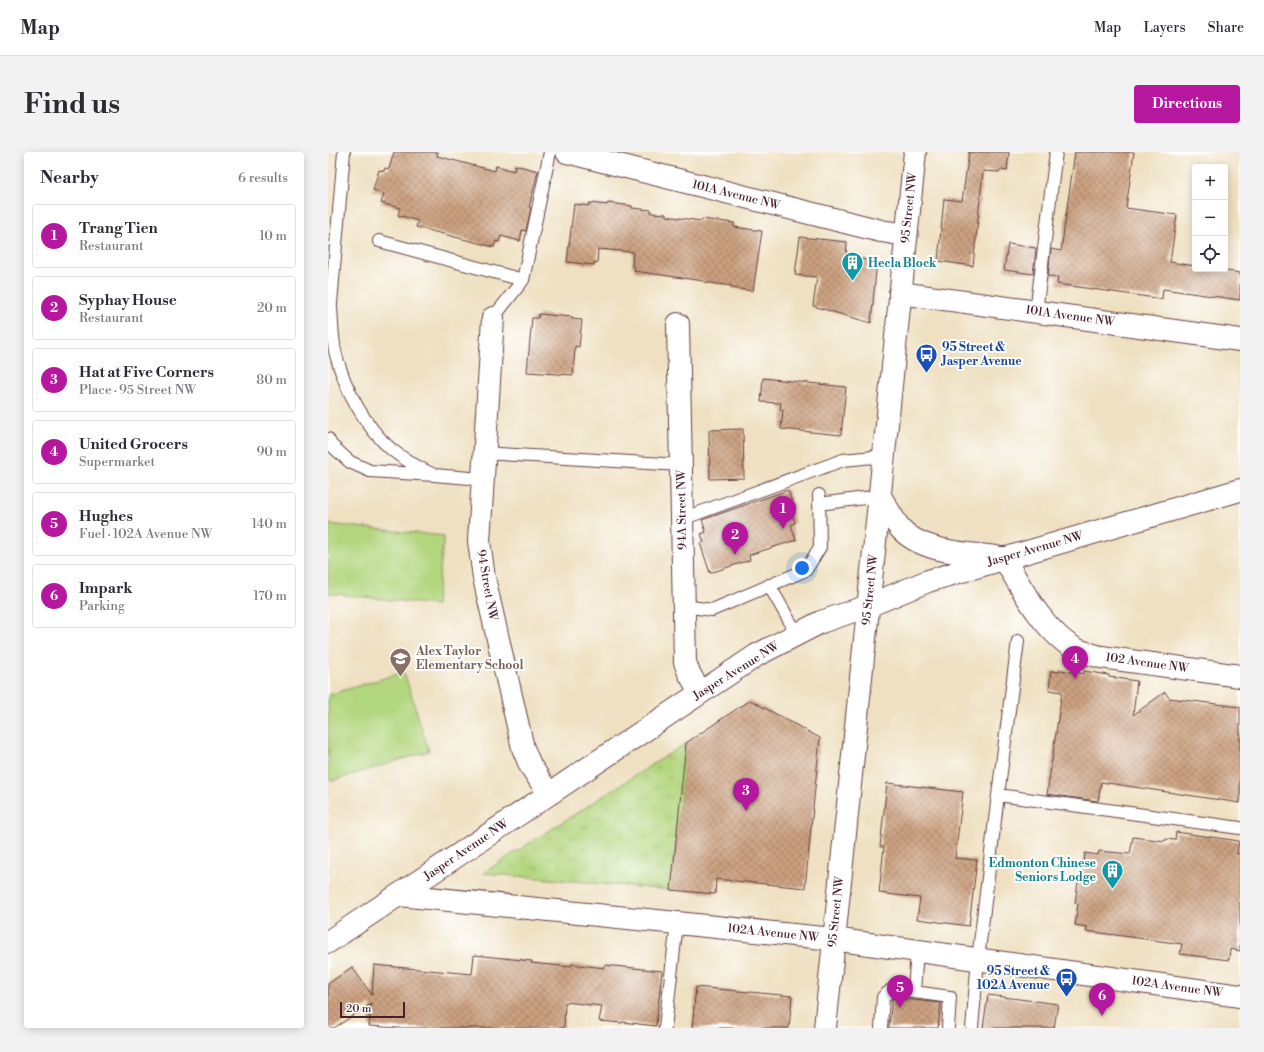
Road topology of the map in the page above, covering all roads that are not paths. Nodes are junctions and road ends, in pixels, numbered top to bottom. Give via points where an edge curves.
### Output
1 (344, 152) edge
2 (550, 152) edge
3 (567, 152) edge
4 (915, 152) edge
5 (1056, 152) edge
6 (906, 234) junction
7 (379, 242) dead end
8 (523, 280) junction
9 (900, 293) junction
10 (331, 307) junction
11 (1036, 312) junction
12 (493, 318) joint
13 (678, 324) dead end
14 (328, 336) edge
15 (1240, 340) edge
16 (328, 439) edge
17 (484, 452) junction
18 (884, 456) junction
19 (681, 465) junction
20 (434, 475) junction
21 (482, 479) junction
22 (1240, 490) edge
23 (880, 496) junction
24 (682, 519) junction
25 (1004, 558) junction
26 (770, 585) junction
27 (684, 606) junction
28 (868, 606) junction
29 (797, 634) junction
30 (1018, 641) dead end
31 (1240, 676) edge
32 (700, 692) junction
33 (549, 794) junction
34 (998, 795) junction
35 (1240, 828) edge
36 (399, 895) junction
37 (677, 923) junction
38 (833, 940) junction
39 (328, 942) edge
40 (917, 950) junction
41 (978, 959) junction
42 (914, 992) junction
43 (1240, 996) edge
44 (945, 1020) edge
45 (665, 1028) edge
46 (825, 1028) edge
47 (881, 1028) edge
48 (972, 1028) edge

1 - 10 lane
2 - 8 lane
3 - 6 street, 101A Avenue NW via 880,231
4 - 6 street, 95 Street NW
5 - 11 lane
6 - 9 street, 95 Street NW
7 - 8 lane
8 - 12 lane
9 - 11 street, 101A Avenue NW
9 - 18 street, 95 Street NW
10 - 14 lane
10 - 20 lane via 336,354 346,384 366,421 391,449
11 - 15 street, 101A Avenue NW
12 - 17 street, 94 Street NW
13 - 19 street, 94A Street NW
16 - 20 lane via 350,462 370,471
17 - 19 lane
17 - 21 street, 94 Street NW
18 - 23 street, 95 Street NW
18 - 24 lane via 843,460
19 - 24 street, 94A Street NW
20 - 21 lane
21 - 33 street, 94 Street NW via 479,541 484,578 523,748 530,765
22 - 25 street, Jasper Avenue NW
23 - 25 street via 900,527 915,540 934,548
23 - 26 lane via 819,500 820,547 806,570
23 - 28 street, 95 Street NW
24 - 27 street, 94A Street NW
25 - 28 street, Jasper Avenue NW via 928,581
25 - 31 street, 102 Avenue NW via 1042,619 1051,630 1079,650 1101,657
26 - 27 lane via 712,610
26 - 29 lane
27 - 32 street, 94A Street NW via 685,662
28 - 29 street, Jasper Avenue NW via 821,622
28 - 38 street, 95 Street NW
29 - 32 street, Jasper Avenue NW via 757,655
30 - 34 lane
32 - 33 street, Jasper Avenue NW
33 - 36 street, Jasper Avenue NW
34 - 35 lane
34 - 41 lane
36 - 37 street, 102A Avenue NW
36 - 39 street, Jasper Avenue NW
37 - 38 street, 102A Avenue NW
37 - 45 lane
38 - 40 street, 102A Avenue NW
38 - 46 street, 95 Street NW
40 - 41 street, 102A Avenue NW
40 - 42 lane
41 - 43 street, 102A Avenue NW
41 - 48 lane
42 - 44 lane via 950,997
42 - 47 lane via 891,990 883,997 886,1010

